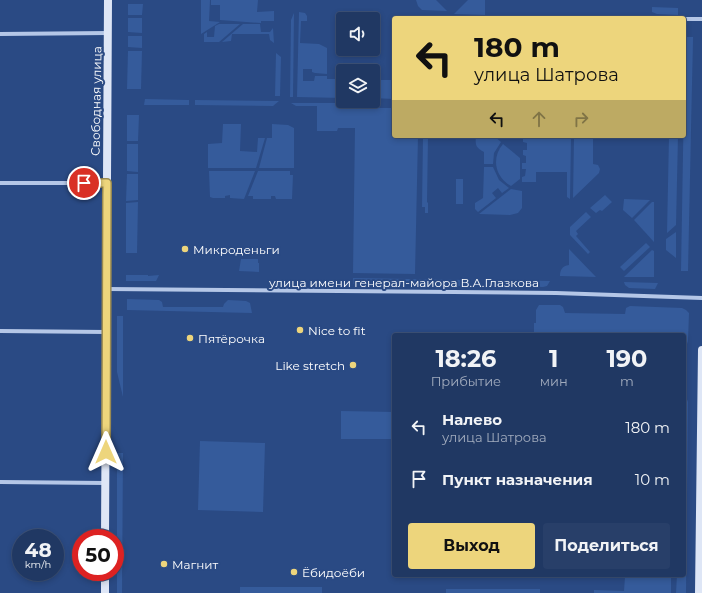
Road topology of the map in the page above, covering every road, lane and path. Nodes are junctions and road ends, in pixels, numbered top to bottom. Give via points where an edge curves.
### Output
1 (108, 0) edge
2 (686, 19) edge
3 (702, 19) edge
4 (108, 33) junction
5 (0, 34) edge
6 (0, 183) edge
7 (107, 183) junction
8 (107, 289) junction
9 (702, 298) edge
10 (0, 331) edge
11 (107, 332) junction
12 (702, 350) edge
13 (0, 482) edge
14 (106, 482) junction
15 (105, 529) edge
16 (105, 581) edge
17 (105, 593) edge
18 (698, 593) edge

1 - 4 main road, Свободная улица
2 - 3 street
4 - 5 street
4 - 7 main road, Свободная улица
6 - 7 street
7 - 8 main road, Свободная улица
8 - 9 street, улица имени генерал-майора В.А.Глазкова via 549,293
8 - 11 main road, Свободная улица
10 - 11 street
11 - 14 main road, Свободная улица
12 - 18 main road
13 - 14 street
14 - 15 main road, Свободная улица
16 - 17 main road

